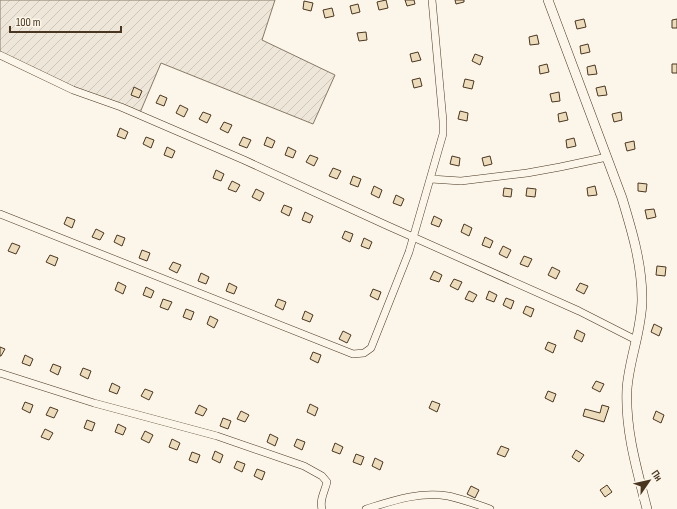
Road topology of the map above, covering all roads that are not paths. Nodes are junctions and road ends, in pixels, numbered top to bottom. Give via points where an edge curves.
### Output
1 (432, 0) edge
2 (548, 0) edge
3 (0, 55) edge
4 (607, 157) junction
5 (431, 179) junction
6 (0, 214) edge
7 (413, 237) junction
8 (636, 340) junction
9 (0, 373) edge
10 (322, 509) edge
11 (366, 509) edge
12 (490, 509) edge
13 (647, 509) edge

1 - 5 street via 443,134
2 - 4 street
3 - 7 street via 73,90 244,160
4 - 5 street via 527,173 461,181
4 - 8 street via 632,231 639,264 642,300
5 - 7 street
6 - 7 street via 353,354 371,348
7 - 8 street via 579,311
8 - 13 street via 627,389 628,428
9 - 10 street via 94,403 217,436 304,466 322,476 327,482 320,503
11 - 12 street via 412,496 430,494 448,496

